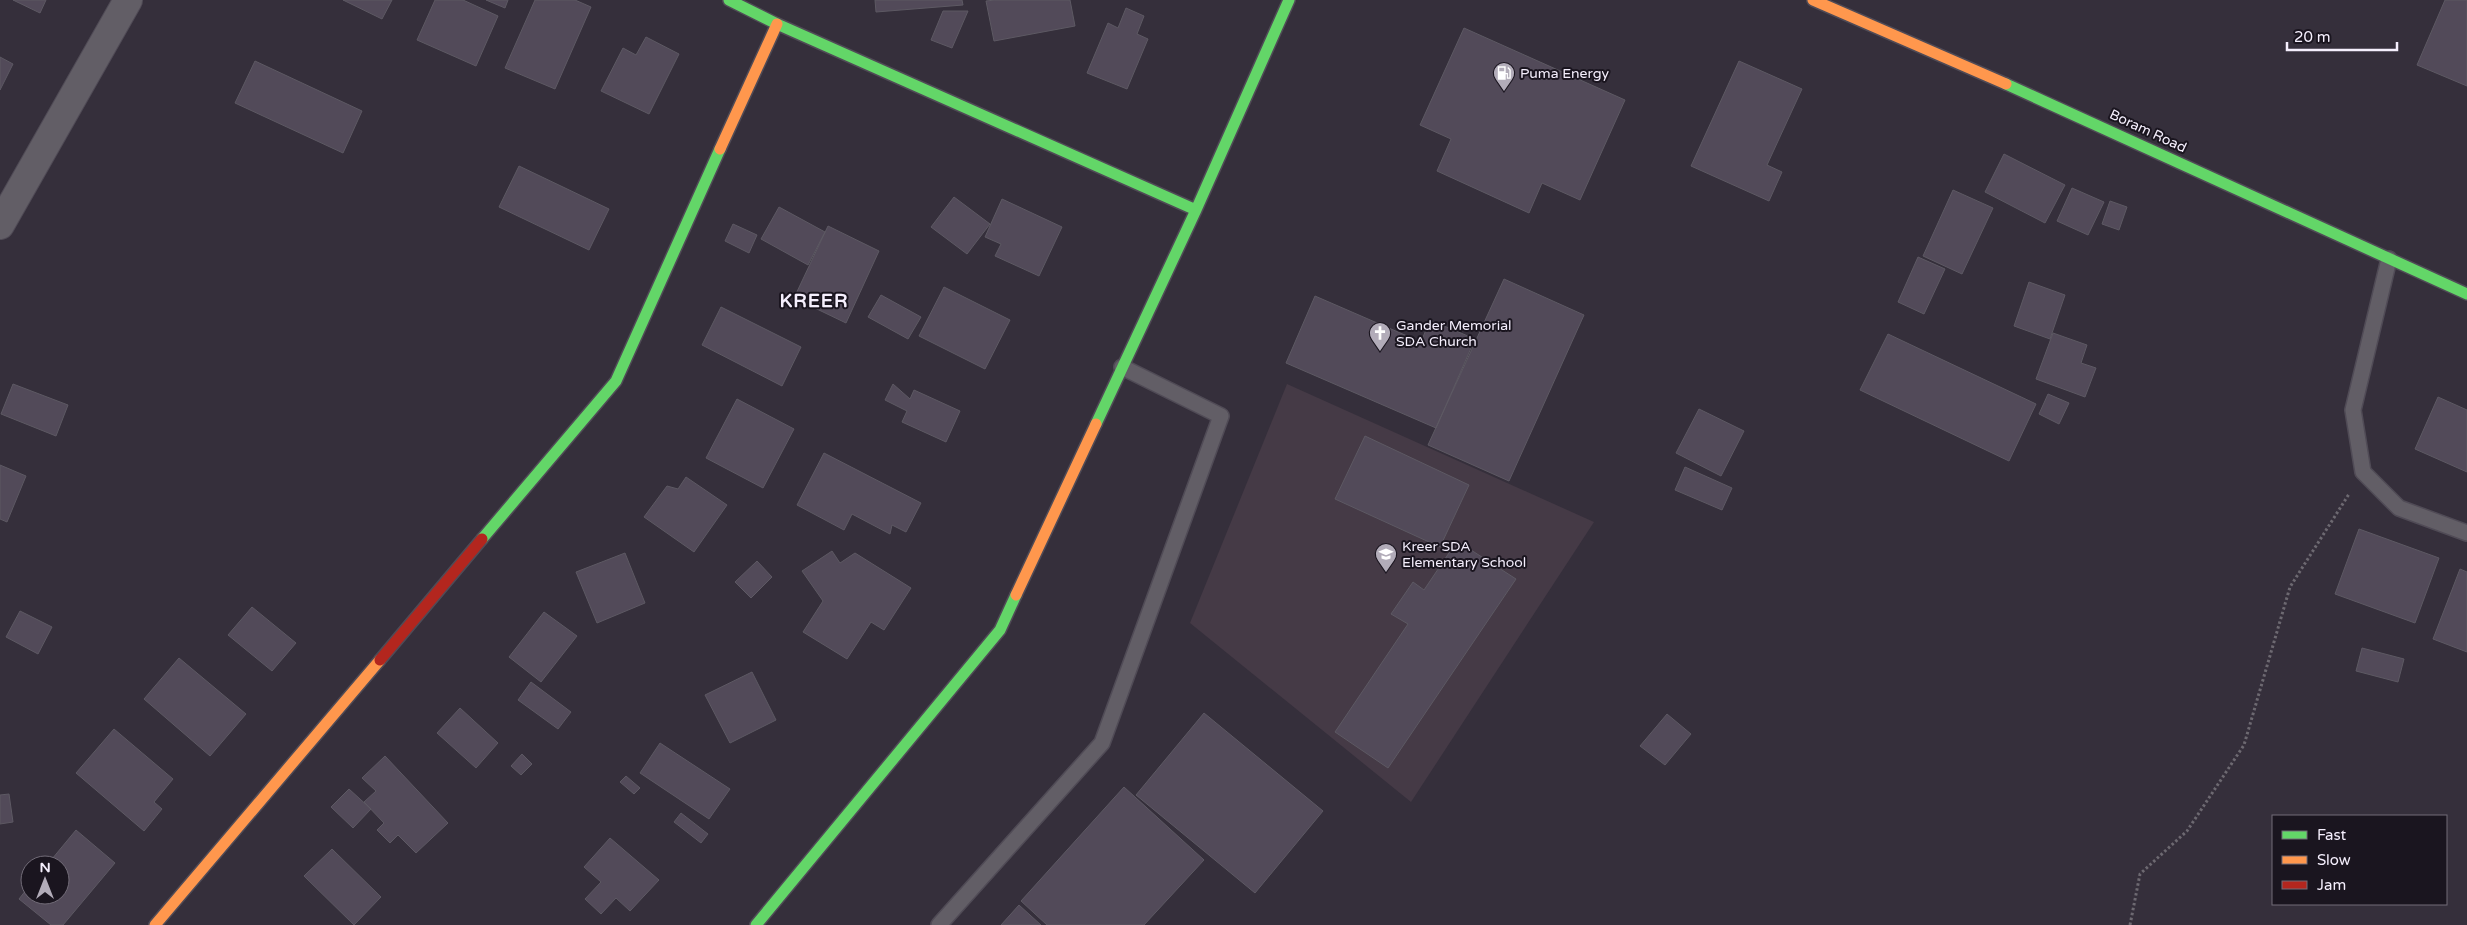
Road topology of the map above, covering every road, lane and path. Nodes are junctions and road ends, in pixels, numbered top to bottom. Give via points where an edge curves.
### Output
1 (128, 0) edge
2 (729, 0) edge
3 (1289, 0) edge
4 (1813, 0) edge
5 (777, 24) junction
6 (1196, 210) junction
7 (0, 225) edge
8 (2389, 259) junction
9 (2467, 294) edge
10 (1122, 367) junction
11 (2363, 472) junction
12 (2467, 533) edge
13 (155, 925) edge
14 (756, 925) edge
15 (939, 925) edge
16 (2130, 925) edge

1 - 7 street
2 - 5 street
3 - 6 street
4 - 8 street, Boram Road via 2099,125
5 - 6 street
5 - 13 street via 616,381
6 - 10 street
8 - 9 street, Boram Road
8 - 11 lane via 2353,410
10 - 14 street via 1000,630
10 - 15 lane via 1221,416 1102,744
11 - 12 lane via 2399,508
11 - 16 path via 2290,586 2244,745 2187,831 2140,874

